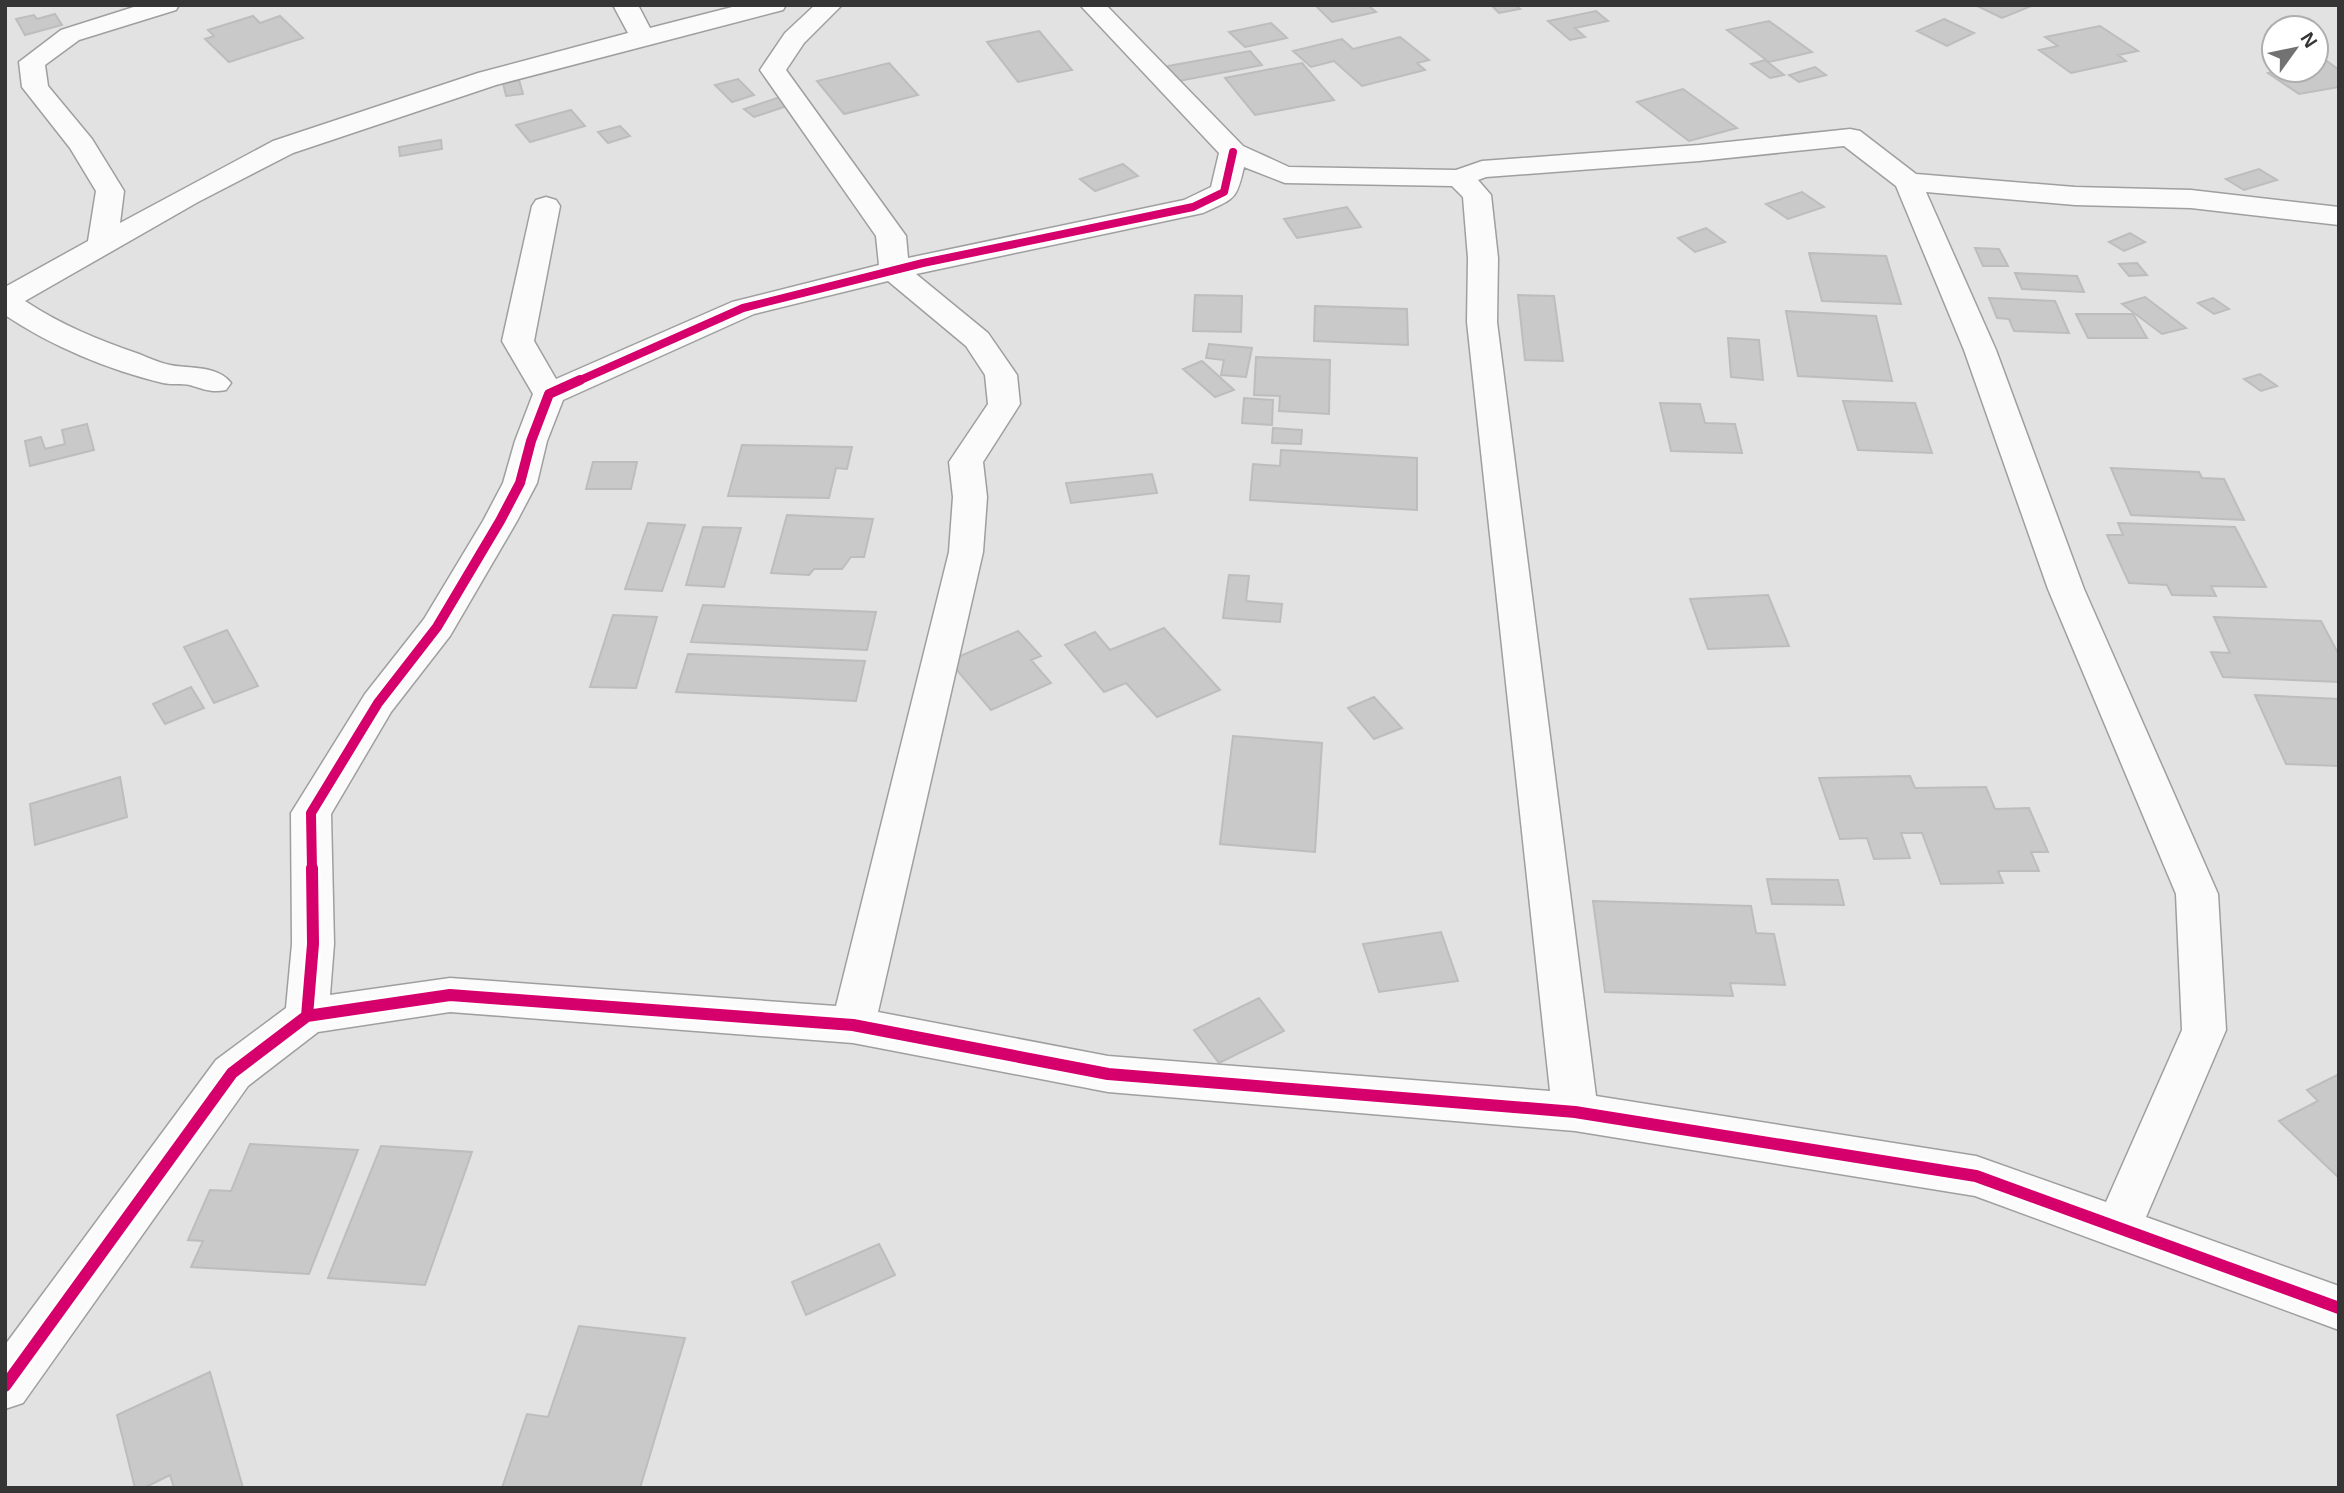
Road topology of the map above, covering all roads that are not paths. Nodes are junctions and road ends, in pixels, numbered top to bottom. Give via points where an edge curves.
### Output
1 (167, 5) edge
2 (625, 5) edge
3 (774, 5) edge
4 (830, 5) edge
5 (1092, 5) edge
6 (694, 23) junction
7 (643, 37) junction
8 (767, 44) junction
9 (1233, 152) junction
10 (1459, 178) junction
11 (1908, 183) junction
12 (545, 206) dead end
13 (2339, 216) edge
14 (102, 245) junction
15 (894, 270) junction
16 (5, 301) edge
17 (215, 383) dead end
18 (549, 394) junction
19 (307, 1016) junction
20 (853, 1025) junction
21 (1575, 1112) junction
22 (2118, 1228) junction
23 (2339, 1308) edge
24 (5, 1386) edge

1 - 14 street via 70,36 32,62 35,88 82,145 110,191
2 - 7 street
3 - 6 street
4 - 8 street via 794,38
5 - 9 street
6 - 7 street
6 - 8 street via 719,26
7 - 14 street via 487,79 283,147
8 - 15 street via 773,70 891,236
9 - 10 street via 1285,175
9 - 15 street via 1224,192 1193,207
10 - 11 street via 1482,169 1850,138
10 - 21 street via 1477,195 1483,258 1482,322
11 - 13 street via 2075,196 2191,199
11 - 22 street via 1980,350 2066,589 2197,894 2204,1030
12 - 18 street via 518,341
14 - 16 street
15 - 18 street via 743,309
15 - 20 street via 977,340 1001,375 1004,404 966,462 970,497 966,552
16 - 17 street via 45,328 99,351 168,375 189,375
18 - 19 street via 520,483 500,521 438,627 378,703 311,813 313,944
19 - 20 street via 450,995
19 - 24 street via 232,1073
20 - 21 street via 1108,1074
21 - 22 street via 1976,1176
22 - 23 street

